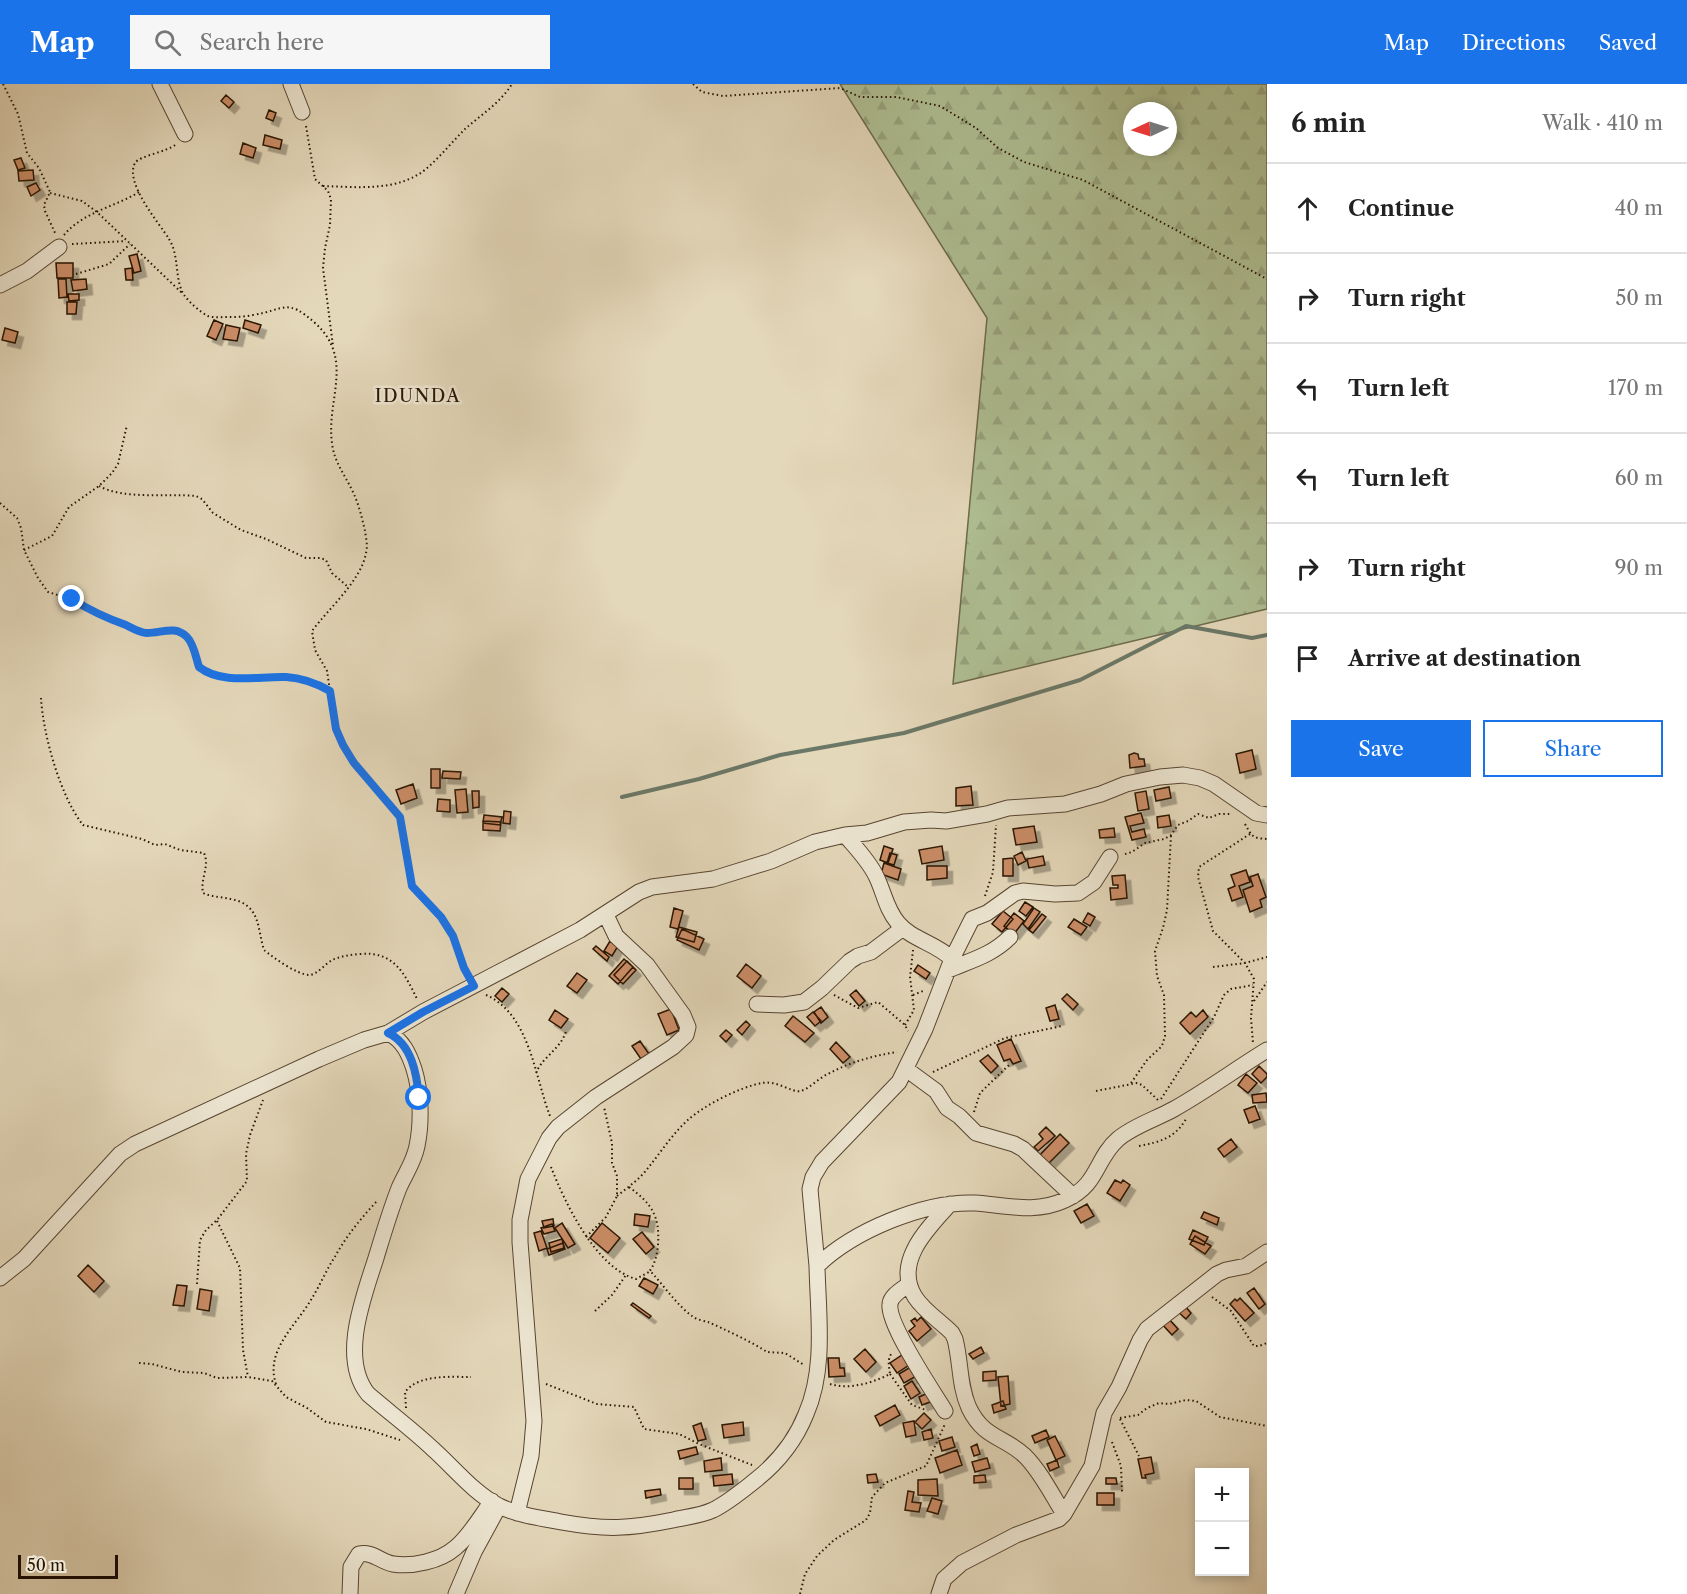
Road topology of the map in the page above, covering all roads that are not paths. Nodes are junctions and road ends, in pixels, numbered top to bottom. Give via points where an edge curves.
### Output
1 (160, 84) edge
2 (291, 84) edge
3 (302, 112) road end
4 (185, 134) road end
5 (59, 247) road end
6 (0, 285) edge
7 (1267, 815) edge
8 (845, 835) junction
9 (1110, 857) road end
10 (606, 915) junction
11 (909, 933) junction
12 (1010, 937) dead end
13 (950, 964) junction
14 (757, 1004) dead end
15 (388, 1033) junction
16 (1264, 1053) edge
17 (906, 1069) junction
18 (1073, 1196) junction
19 (950, 1204) junction
20 (1267, 1252) edge
21 (817, 1266) junction
22 (0, 1278) edge
23 (909, 1284) junction
24 (945, 1411) road end
25 (496, 1503) junction
26 (517, 1513) junction
27 (1065, 1514) junction
28 (350, 1594) edge
29 (456, 1594) edge
30 (939, 1594) edge

1 - 4 street
2 - 3 street
5 - 6 street
7 - 8 street via 1256,813 1214,784 1183,775 1126,784 1065,804 1023,806 946,821 904,822
8 - 10 street via 713,879 652,887
8 - 11 street via 872,867 890,912
9 - 13 street via 1094,882 1078,893 1023,891 972,919
10 - 15 street
10 - 26 street via 615,936 647,965 688,1027 686,1035 673,1047 602,1092 556,1130 528,1179 520,1220 533,1437
11 - 13 street via 943,950
11 - 14 street via 850,961 804,1002
12 - 13 street via 986,956
13 - 17 street
15 - 22 street via 364,1040 142,1140 120,1154 24,1259
15 - 25 street via 403,1044 414,1071 419,1126 412,1162 399,1188 360,1305 356,1361 362,1386 408,1435
16 - 18 street via 1118,1139 1089,1184
17 - 18 street via 936,1091 947,1108 976,1133 1023,1149
17 - 21 street via 894,1089 822,1162 813,1177 810,1189
18 - 19 street via 1032,1209
19 - 21 street via 874,1228 828,1255
19 - 23 street via 918,1242 909,1262
20 - 27 street via 1246,1266 1217,1274 1148,1329 1101,1421 1092,1466
21 - 26 street via 817,1377 795,1436 765,1472 712,1510 638,1527 591,1527
23 - 24 street via 892,1298 889,1306 903,1341
23 - 27 street via 915,1297 955,1339 964,1396 977,1421 1026,1457
25 - 26 street
25 - 28 street via 455,1548 436,1559 401,1565 359,1554 351,1567
25 - 29 street
27 - 30 street via 962,1563 944,1579

